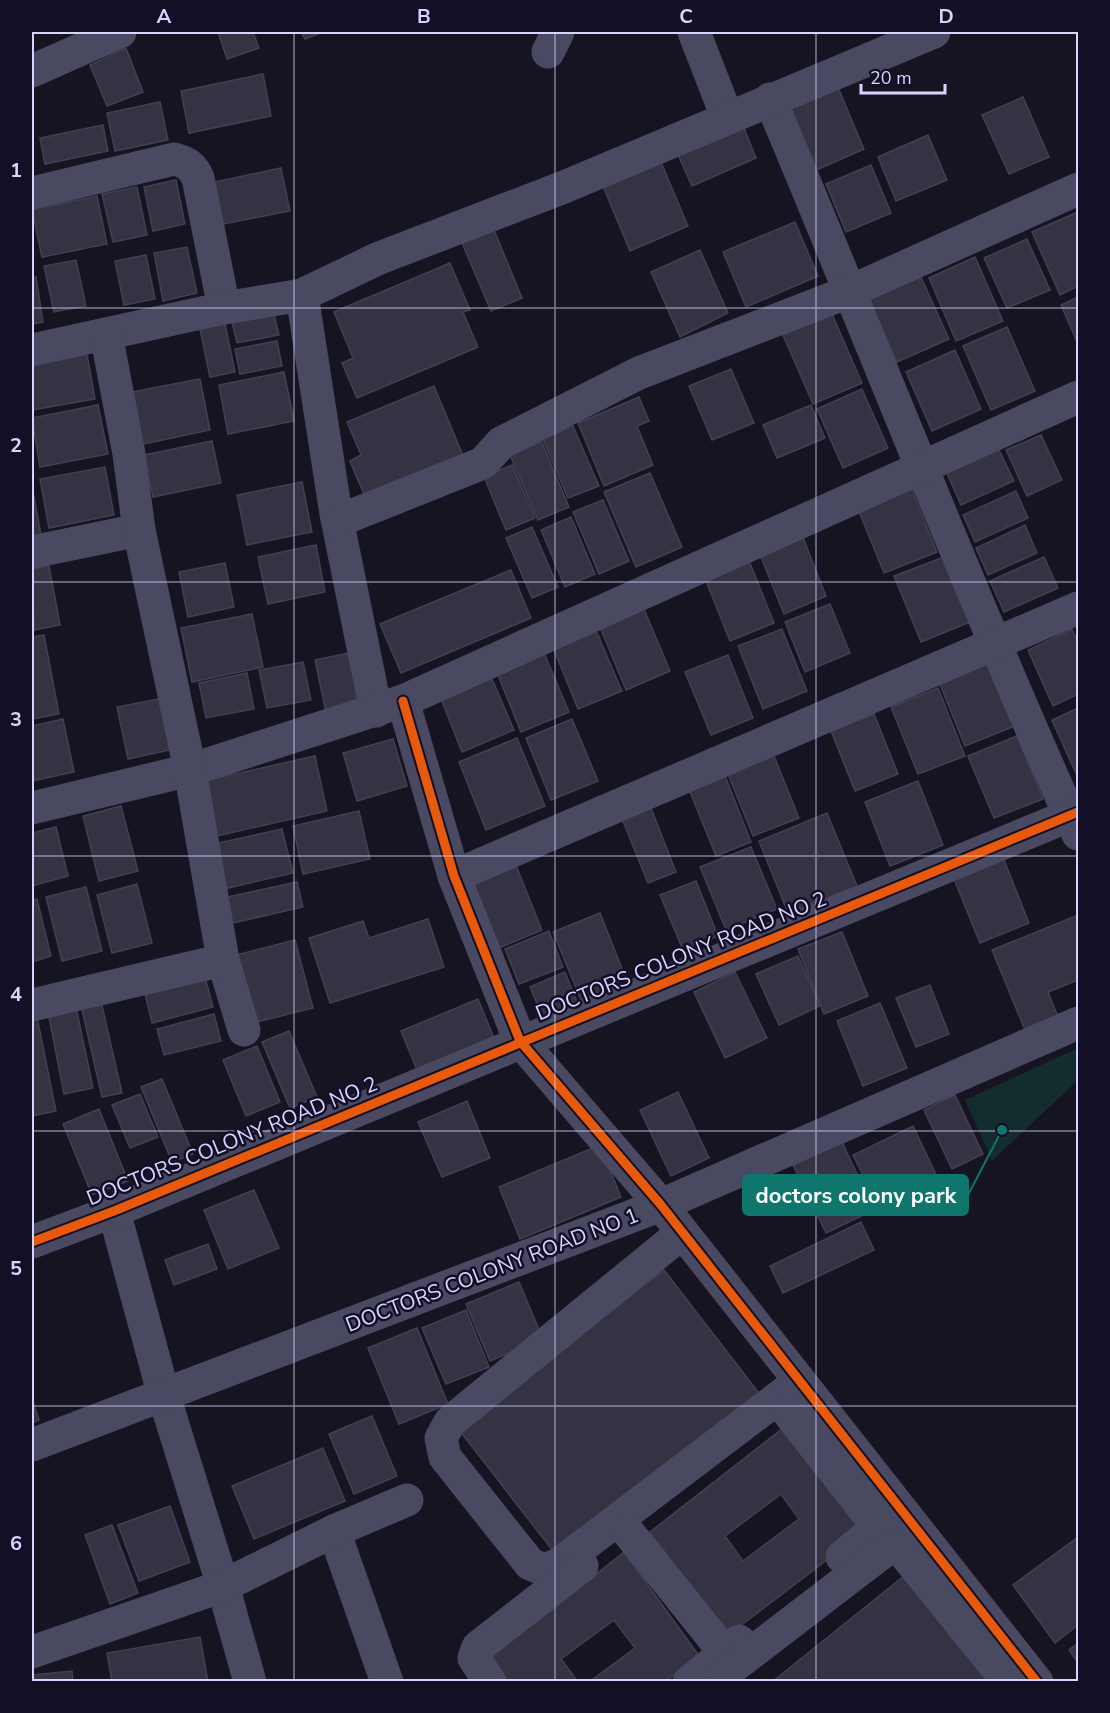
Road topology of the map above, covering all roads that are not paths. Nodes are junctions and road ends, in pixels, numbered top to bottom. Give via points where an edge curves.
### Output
1 (120, 32) edge
2 (694, 32) edge
3 (934, 32) edge
4 (32, 71) edge
5 (770, 99) junction
6 (727, 117) junction
7 (1078, 189) edge
8 (32, 193) edge
9 (851, 291) junction
10 (302, 295) junction
11 (225, 308) junction
12 (106, 334) junction
13 (32, 350) edge
14 (1078, 397) edge
15 (336, 438) dead end
16 (921, 467) junction
17 (339, 473) junction
18 (350, 516) junction
19 (139, 530) junction
20 (32, 552) edge
21 (1078, 608) edge
22 (996, 643) junction
23 (390, 706) junction
24 (190, 770) junction
25 (32, 808) edge
26 (1076, 821) edge
27 (454, 876) junction
28 (223, 960) junction
29 (32, 1005) edge
30 (1078, 1023) edge
31 (244, 1030) dead end
32 (520, 1041) junction
33 (661, 1205) junction
34 (114, 1211) junction
35 (682, 1233) junction
36 (32, 1242) edge
37 (164, 1396) junction
38 (799, 1396) junction
39 (32, 1445) edge
40 (407, 1500) dead end
41 (889, 1518) junction
42 (334, 1531) junction
43 (628, 1532) junction
44 (223, 1586) junction
45 (32, 1652) edge
46 (725, 1667) edge
47 (250, 1682) edge
48 (387, 1682) edge
49 (489, 1682) edge
50 (690, 1682) edge
51 (1008, 1682) edge
52 (1037, 1682) edge

1 - 4 street
2 - 6 street
3 - 5 street
5 - 6 street
5 - 9 street
6 - 10 street via 564,187 377,259
7 - 9 street
8 - 11 street via 174,159 190,165 198,178
9 - 16 street
9 - 18 street via 639,373 501,443 483,463
10 - 11 street
10 - 17 street
11 - 12 street
12 - 13 street
12 - 19 street
14 - 16 street
15 - 17 street
16 - 22 street
16 - 23 street
17 - 18 street
18 - 23 street
19 - 20 street
19 - 24 street
21 - 22 street
22 - 26 street
22 - 27 street
23 - 24 street
23 - 27 street
24 - 25 street
24 - 28 street
26 - 32 street, DOCTORS COLONY ROAD NO 2
27 - 32 street
28 - 29 street
28 - 31 street
30 - 33 street, DOCTORS COLONY ROAD NO 1
32 - 33 street
32 - 34 street, DOCTORS COLONY ROAD NO 2
33 - 35 street
33 - 37 street, DOCTORS COLONY ROAD NO 1
34 - 36 street, DOCTORS COLONY ROAD NO 2
34 - 37 street
35 - 38 street
35 - 38 street via 450,1422 441,1438 445,1457 530,1564 545,1570
37 - 39 street, DOCTORS COLONY ROAD NO 1
37 - 44 street
38 - 41 street
38 - 43 street
40 - 42 street
41 - 46 street
41 - 52 street
42 - 44 street
42 - 48 street
43 - 46 street
43 - 49 street via 478,1647 474,1658
44 - 45 street
44 - 47 street
46 - 50 street
46 - 51 street via 726,1675 887,1549 899,1547

